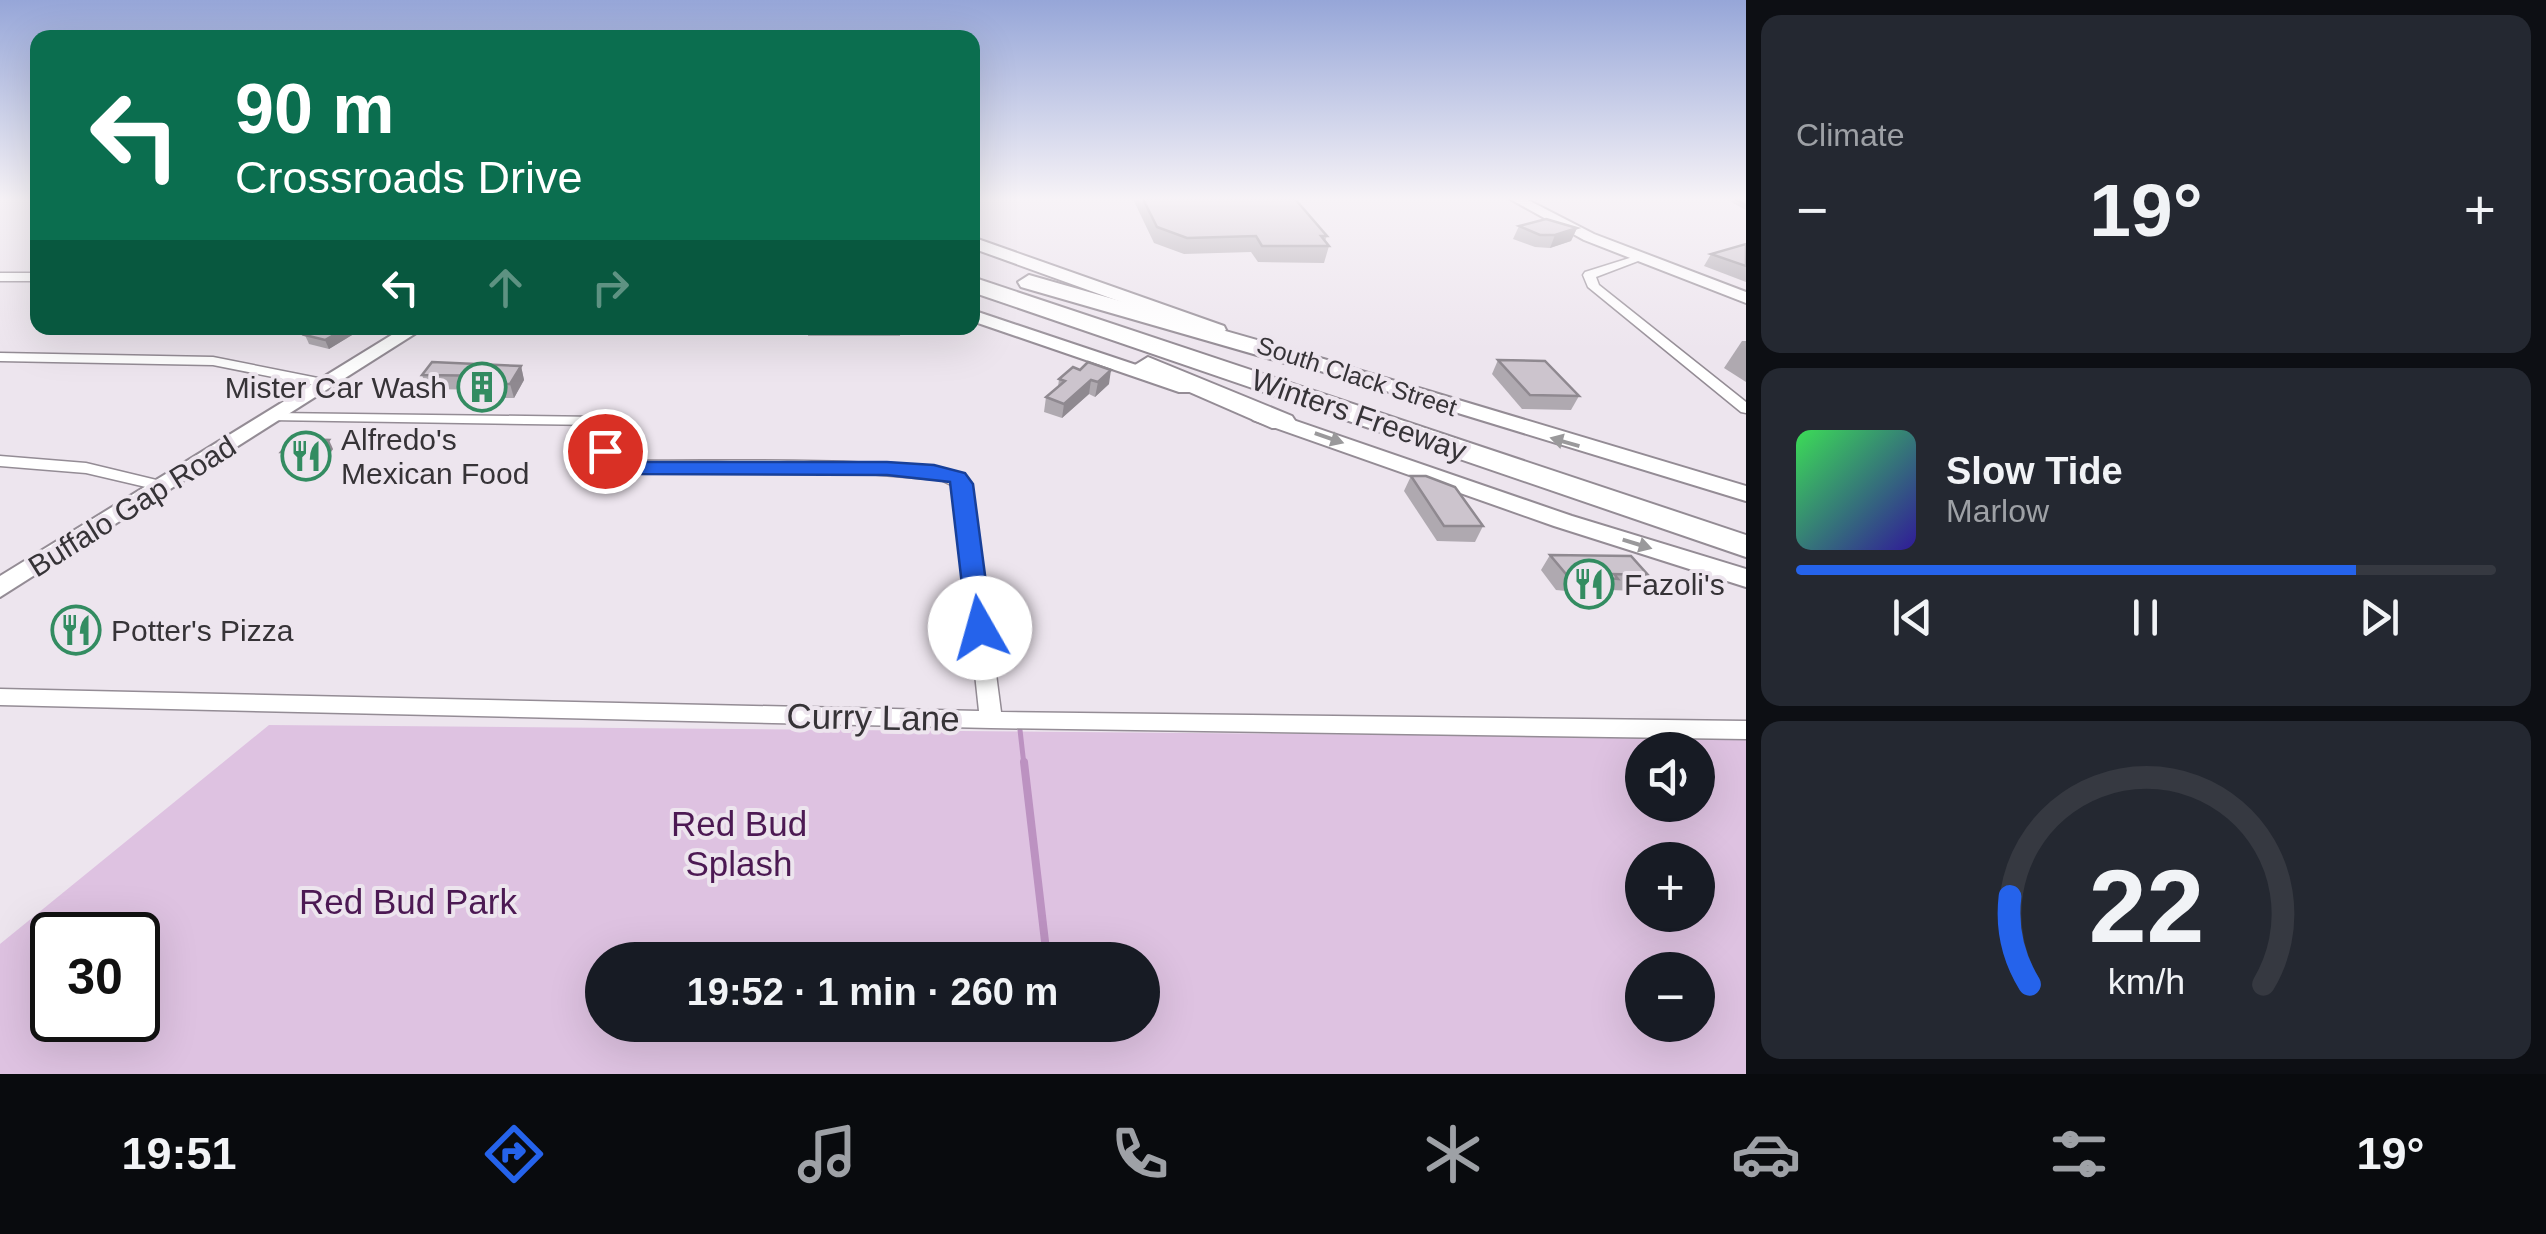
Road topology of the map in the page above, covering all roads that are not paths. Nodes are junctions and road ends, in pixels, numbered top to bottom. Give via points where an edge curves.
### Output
1 (992, 249) edge
2 (1621, 249) edge
3 (1640, 258) junction
4 (980, 268) edge
5 (980, 269) edge
6 (0, 277) edge
7 (30, 277) edge
8 (980, 287) edge
9 (980, 297) edge
10 (1746, 298) edge
11 (980, 318) edge
12 (404, 335) edge
13 (0, 357) edge
14 (1318, 365) junction
15 (328, 384) junction
16 (1746, 408) edge
17 (275, 417) junction
18 (1282, 422) junction
19 (0, 461) edge
20 (163, 486) junction
21 (1746, 494) edge
22 (1746, 523) edge
23 (1746, 546) edge
24 (1746, 578) edge
25 (0, 588) edge
26 (0, 697) edge
27 (990, 720) junction
28 (1746, 730) edge

1 - 14 main road, South Clack Street
2 - 3 street
3 - 10 street
3 - 16 street via 1589,275 1594,288
4 - 14 highway
5 - 22 highway, Winters Freeway
6 - 7 street
8 - 23 highway, Winters Freeway
9 - 18 highway
11 - 18 main road
12 - 15 main road, Buffalo Gap Road
13 - 15 street via 214,361
21 -> 14 main road, South Clack Street
15 - 17 main road, Buffalo Gap Road
17 - 20 main road, Buffalo Gap Road
17 - 27 street via 600,421 609,426 605,459 616,465 887,469 958,478
18 -> 24 main road
19 - 20 street via 86,468
20 - 25 main road, Buffalo Gap Road
26 - 27 street, Curry Lane
27 - 28 street, Curry Lane

